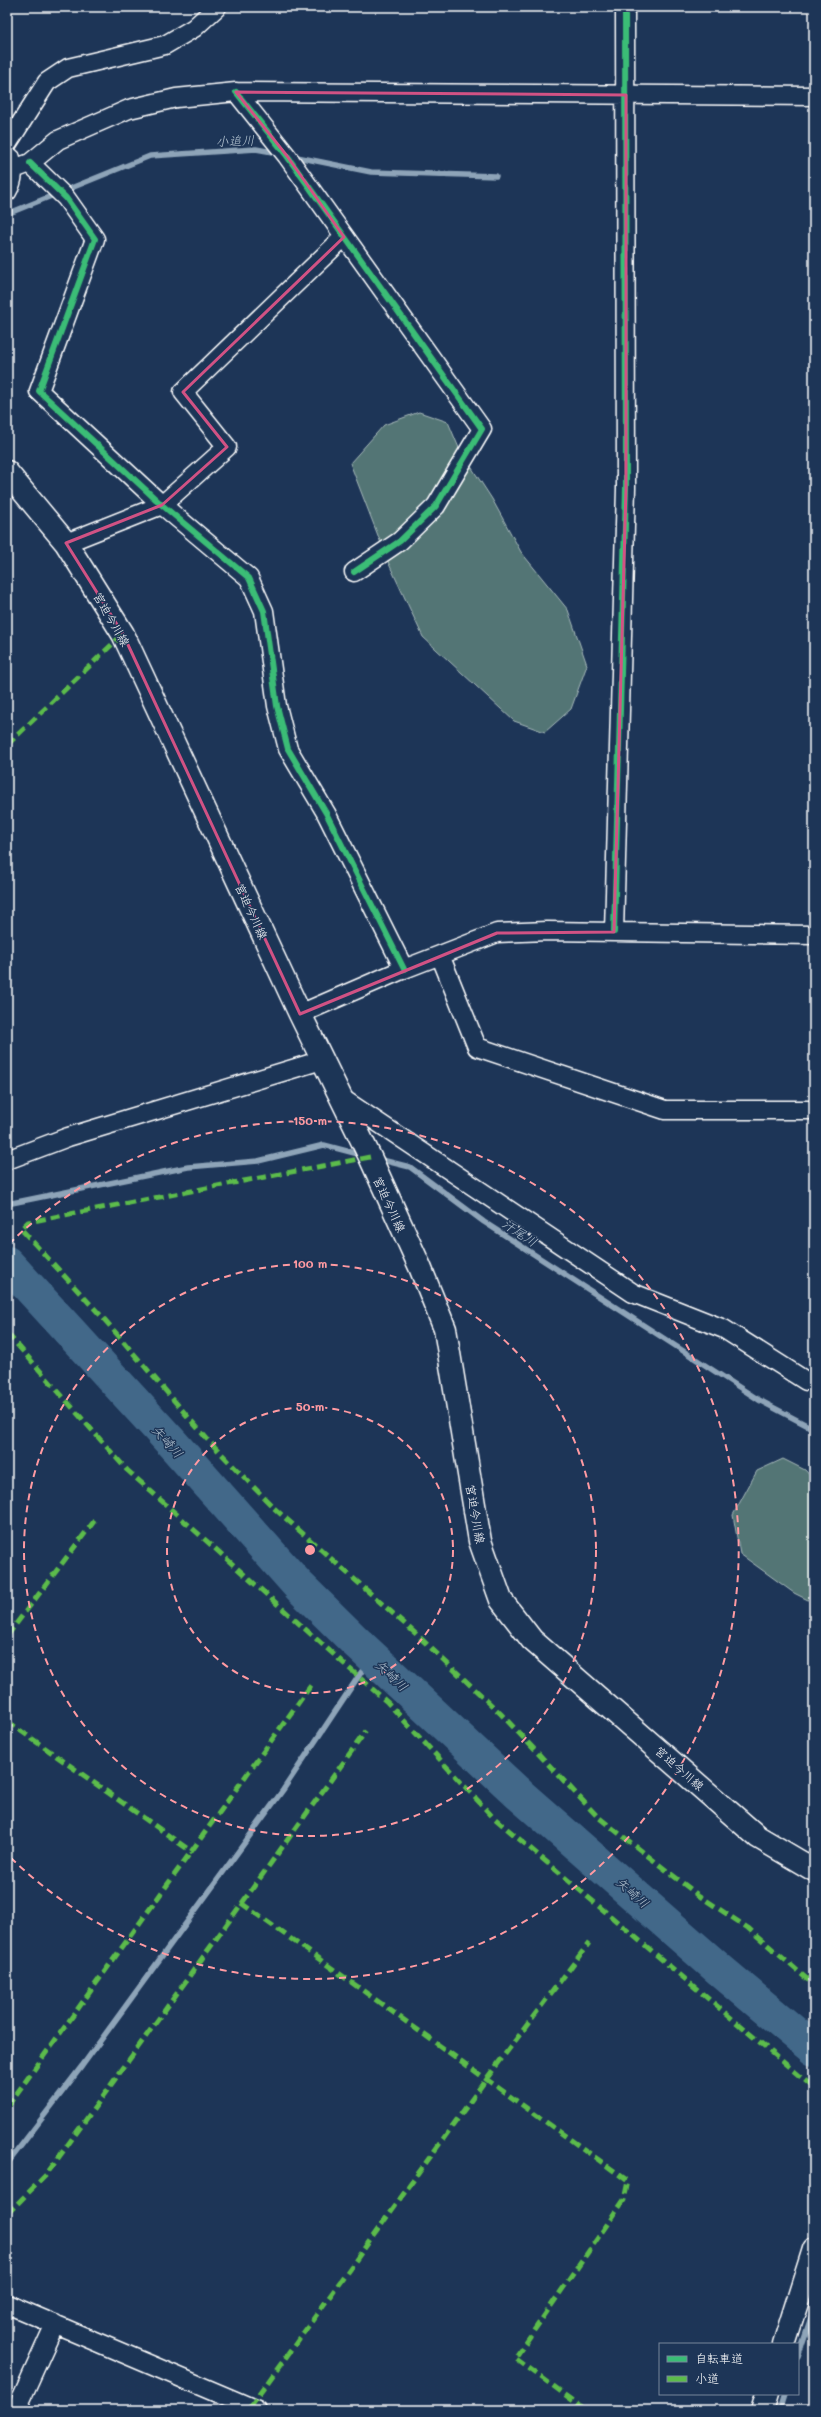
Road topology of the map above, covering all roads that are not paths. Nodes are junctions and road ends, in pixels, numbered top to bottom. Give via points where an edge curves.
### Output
1 (217, 7) edge
2 (625, 7) edge
3 (236, 92) junction
4 (626, 95) junction
5 (814, 96) edge
6 (8, 143) edge
7 (30, 163) junction
8 (14, 169) junction
9 (7, 192) edge
10 (344, 237) junction
11 (7, 472) edge
12 (162, 504) junction
13 (66, 543) junction
14 (354, 572) dead end
15 (614, 932) junction
16 (814, 935) edge
17 (440, 955) junction
18 (404, 969) junction
19 (300, 1014) junction
20 (322, 1060) junction
21 (340, 1097) junction
22 (814, 1110) edge
23 (7, 1160) edge
24 (814, 1381) edge
25 (814, 1870) edge
26 (814, 2249) edge
27 (7, 2304) edge
28 (55, 2324) junction
29 (784, 2343) edge
30 (767, 2395) edge
31 (16, 2410) edge
32 (257, 2410) edge
33 (762, 2410) edge

1 - 6 street via 194,28 165,45 68,68 52,78
2 - 4 street
3 - 4 street
3 - 7 street via 176,98 129,109 58,140
3 - 10 street via 287,156
4 - 5 street
4 - 15 street via 626,496
6 - 8 street
7 - 8 street
7 - 12 street via 66,198 94,239 39,391
8 - 9 street via 13,182
10 - 12 street via 183,392 227,447
10 - 14 street via 482,429 436,506 400,541
11 - 13 main road, 宮迫今川線
12 - 13 street
12 - 18 street via 249,578 254,587 264,611 277,706 288,749 326,813
13 - 19 main road, 宮迫今川線 via 123,634
15 - 16 street
15 - 17 street via 497,933
17 - 18 street
17 - 22 street via 477,1047 665,1110
18 - 19 street
19 - 20 main road, 宮迫今川線
20 - 21 main road, 宮迫今川線
20 - 23 street via 68,1137
21 - 24 street via 633,1293 724,1329 806,1381
21 - 25 main road, 宮迫今川線 via 420,1268 445,1329 480,1541 501,1600 532,1640 758,1837
26 - 29 main road
27 - 28 street
28 - 31 street
28 - 32 street
30 - 33 main road

